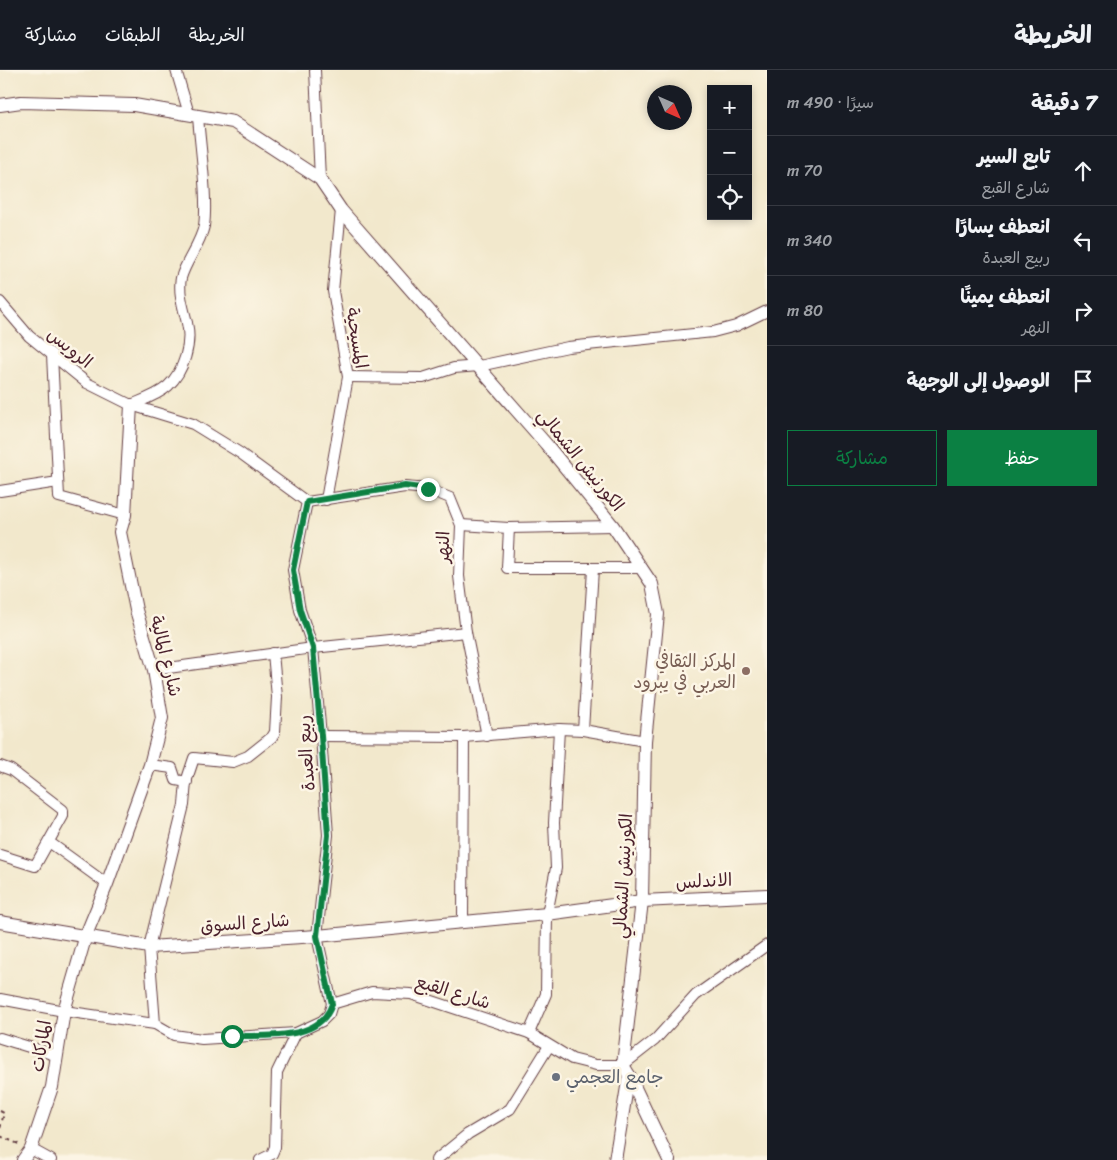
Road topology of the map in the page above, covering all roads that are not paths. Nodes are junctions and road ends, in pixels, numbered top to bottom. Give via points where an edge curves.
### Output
1 (176, 70) edge
2 (315, 70) edge
3 (0, 106) edge
4 (194, 115) junction
5 (320, 178) junction
6 (342, 210) junction
7 (0, 302) edge
8 (767, 311) edge
9 (52, 355) junction
10 (479, 366) junction
11 (348, 377) junction
12 (131, 405) junction
13 (58, 482) junction
14 (0, 491) edge
15 (326, 500) junction
16 (307, 502) junction
17 (125, 515) junction
18 (461, 525) junction
19 (613, 526) junction
20 (508, 528) junction
21 (642, 568) junction
22 (593, 569) junction
23 (466, 632) junction
24 (313, 648) junction
25 (273, 653) junction
26 (154, 670) junction
27 (559, 729) junction
28 (583, 730) junction
29 (321, 736) junction
30 (487, 736) junction
31 (464, 738) junction
32 (646, 742) junction
33 (150, 765) junction
34 (0, 766) edge
35 (186, 782) junction
36 (49, 842) junction
37 (0, 855) edge
38 (107, 884) junction
39 (767, 895) edge
40 (642, 901) junction
41 (547, 914) junction
42 (463, 921) junction
43 (0, 922) edge
44 (86, 935) junction
45 (317, 936) junction
46 (767, 945) edge
47 (149, 947) junction
48 (0, 999) edge
49 (332, 1004) junction
50 (64, 1012) junction
51 (155, 1024) junction
52 (296, 1033) junction
53 (529, 1033) junction
54 (0, 1038) edge
55 (549, 1046) junction
56 (55, 1055) junction
57 (626, 1070) junction
58 (31, 1149) junction
59 (23, 1160) edge
60 (50, 1160) edge
61 (260, 1160) edge
62 (436, 1160) edge
63 (615, 1160) edge
64 (669, 1160) edge

1 - 4 street
2 - 5 street
3 - 4 street, الكورنيش الشمالي via 21,102 134,105
4 - 5 street, الكورنيش الشمالي via 233,122
4 - 12 street via 204,226 181,280 180,293 189,332 188,351 168,386
5 - 6 street, الكورنيش الشمالي
6 - 10 street, الكورنيش الشمالي
6 - 11 street, المسيحية via 333,291
7 - 9 street, الرويس via 29,336
8 - 10 street via 736,326 713,332 568,347
9 - 12 street, الرويس via 87,383
9 - 13 street
10 - 11 street via 454,368 423,378
10 - 19 street, الكورنيش الشمالي
11 - 15 street, المسيحية
12 - 16 street via 193,424 240,453
12 - 17 street, شارع المالية
13 - 14 street
13 - 17 street via 59,497
15 - 16 street, النهر
15 - 18 street, النهر via 405,486 428,489 450,498
16 - 24 street, ربيع العبدة via 293,570 300,610
17 - 26 street, شارع المالية via 120,532 136,610
18 - 20 street
18 - 23 street, النهر via 459,576
19 - 20 street
19 - 21 street, الكورنيش الشمالي
20 - 22 street via 507,568
21 - 22 street
21 - 32 street, الكورنيش الشمالي via 652,584 658,614
22 - 28 street
23 - 24 street
23 - 30 street, النهر
24 - 25 street
24 - 29 street, ربيع العبدة
25 - 26 street
25 - 35 street via 277,698 272,738 248,756 233,762 194,758
26 - 33 street, شارع المالية via 162,718
27 - 28 street
27 - 30 street
27 - 41 street via 554,822 556,868
28 - 32 street
29 - 31 street
29 - 45 street, ربيع العبدة via 328,835
30 - 31 street
31 - 42 street
32 - 40 street, الكورنيش الشمالي
33 - 35 street via 172,768 176,780
33 - 38 street, شارع المالية
34 - 36 street via 11,770 63,810
35 - 47 street via 184,805
36 - 37 street via 35,866
36 - 38 street
38 - 44 street, شارع المالية
39 - 40 street, الاندلس
40 - 41 street, شارع السوق
40 - 57 street, الكورنيش الشمالي
41 - 42 street, شارع السوق
41 - 53 street via 546,994
42 - 45 street, شارع السوق
43 - 44 street, شارع السوق
44 - 47 street, شارع السوق
44 - 50 street, الماركات
45 - 47 street, شارع السوق
45 - 49 street, ربيع العبدة
46 - 57 street via 696,995
47 - 51 street
48 - 50 street
49 - 52 street via 322,1021
49 - 53 street, شارع القبع via 372,992 410,994
50 - 51 street
50 - 56 street, الماركات
51 - 52 street via 174,1035 202,1039
52 - 61 street via 276,1072 275,1147 272,1154
53 - 55 street, شارع القبع
54 - 56 street
55 - 57 street, شارع القبع via 572,1059
55 - 62 street via 510,1109 468,1134
56 - 58 street, الماركات via 52,1087
57 - 63 street, الكورنيش الشمالي
57 - 64 street
58 - 59 street, الماركات
58 - 60 street

